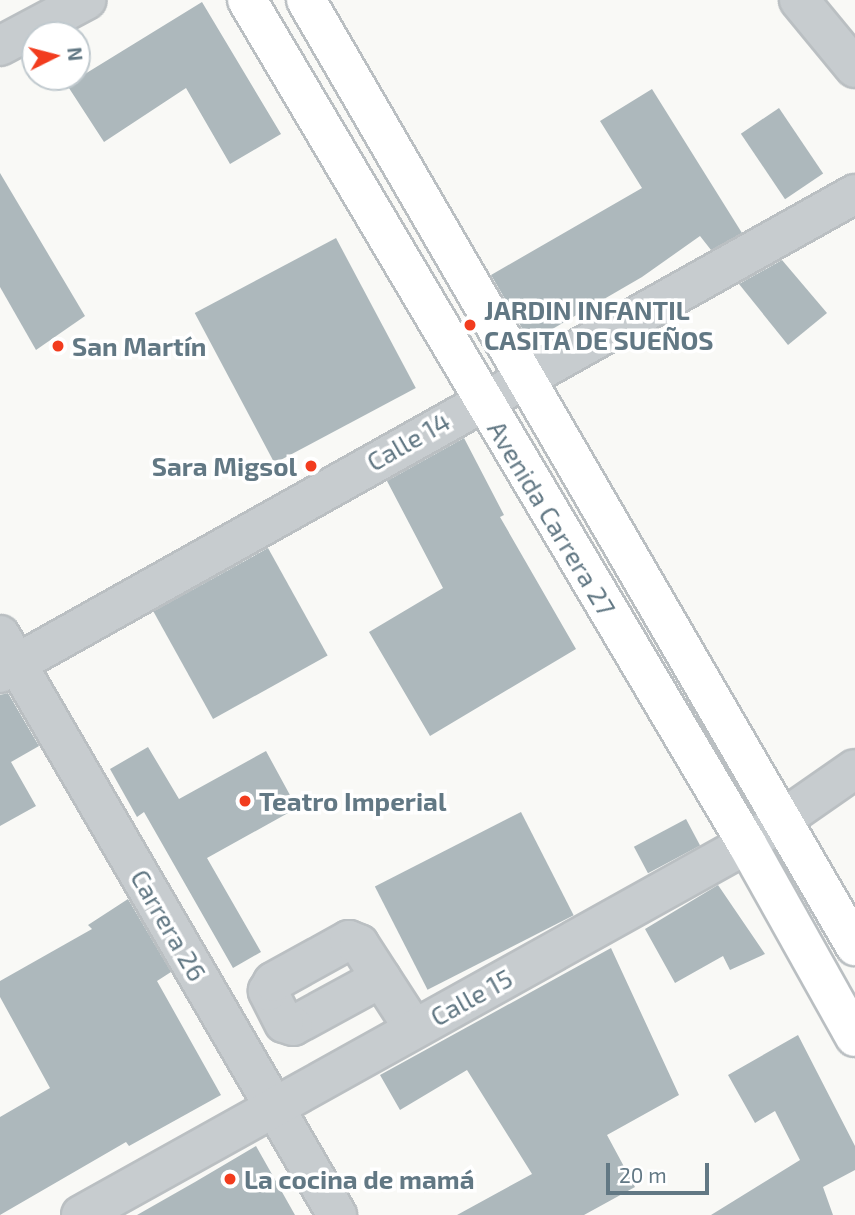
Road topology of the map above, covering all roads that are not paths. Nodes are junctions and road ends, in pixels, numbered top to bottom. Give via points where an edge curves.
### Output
1 (86, 0) edge
2 (247, 0) edge
3 (306, 0) edge
4 (799, 0) edge
5 (0, 46) edge
6 (855, 68) edge
7 (855, 194) edge
8 (526, 375) junction
9 (481, 400) junction
10 (6, 657) edge
11 (855, 769) edge
12 (781, 820) junction
13 (747, 844) junction
14 (855, 946) edge
15 (381, 978) dead end
16 (414, 1029) junction
17 (855, 1037) edge
18 (274, 1105) junction
19 (81, 1215) edge
20 (337, 1215) edge

1 - 5 street
2 - 9 main road, Avenida Carrera 27
3 - 8 main road, Avenida Carrera 27
4 - 6 street
7 - 8 street, Calle 14
8 - 9 street, Calle 14
8 - 12 main road, Avenida Carrera 27
9 - 10 street, Calle 14
9 - 13 main road, Avenida Carrera 27
10 - 18 street, Carrera 26
11 - 12 street, Calle 15
12 - 13 street, Calle 15
12 - 14 main road, Avenida Carrera 27
13 - 16 street, Calle 15
13 - 17 main road, Avenida Carrera 27
15 - 16 street
16 - 18 street, Calle 15
18 - 19 street, Calle 15
18 - 20 street, Carrera 26

